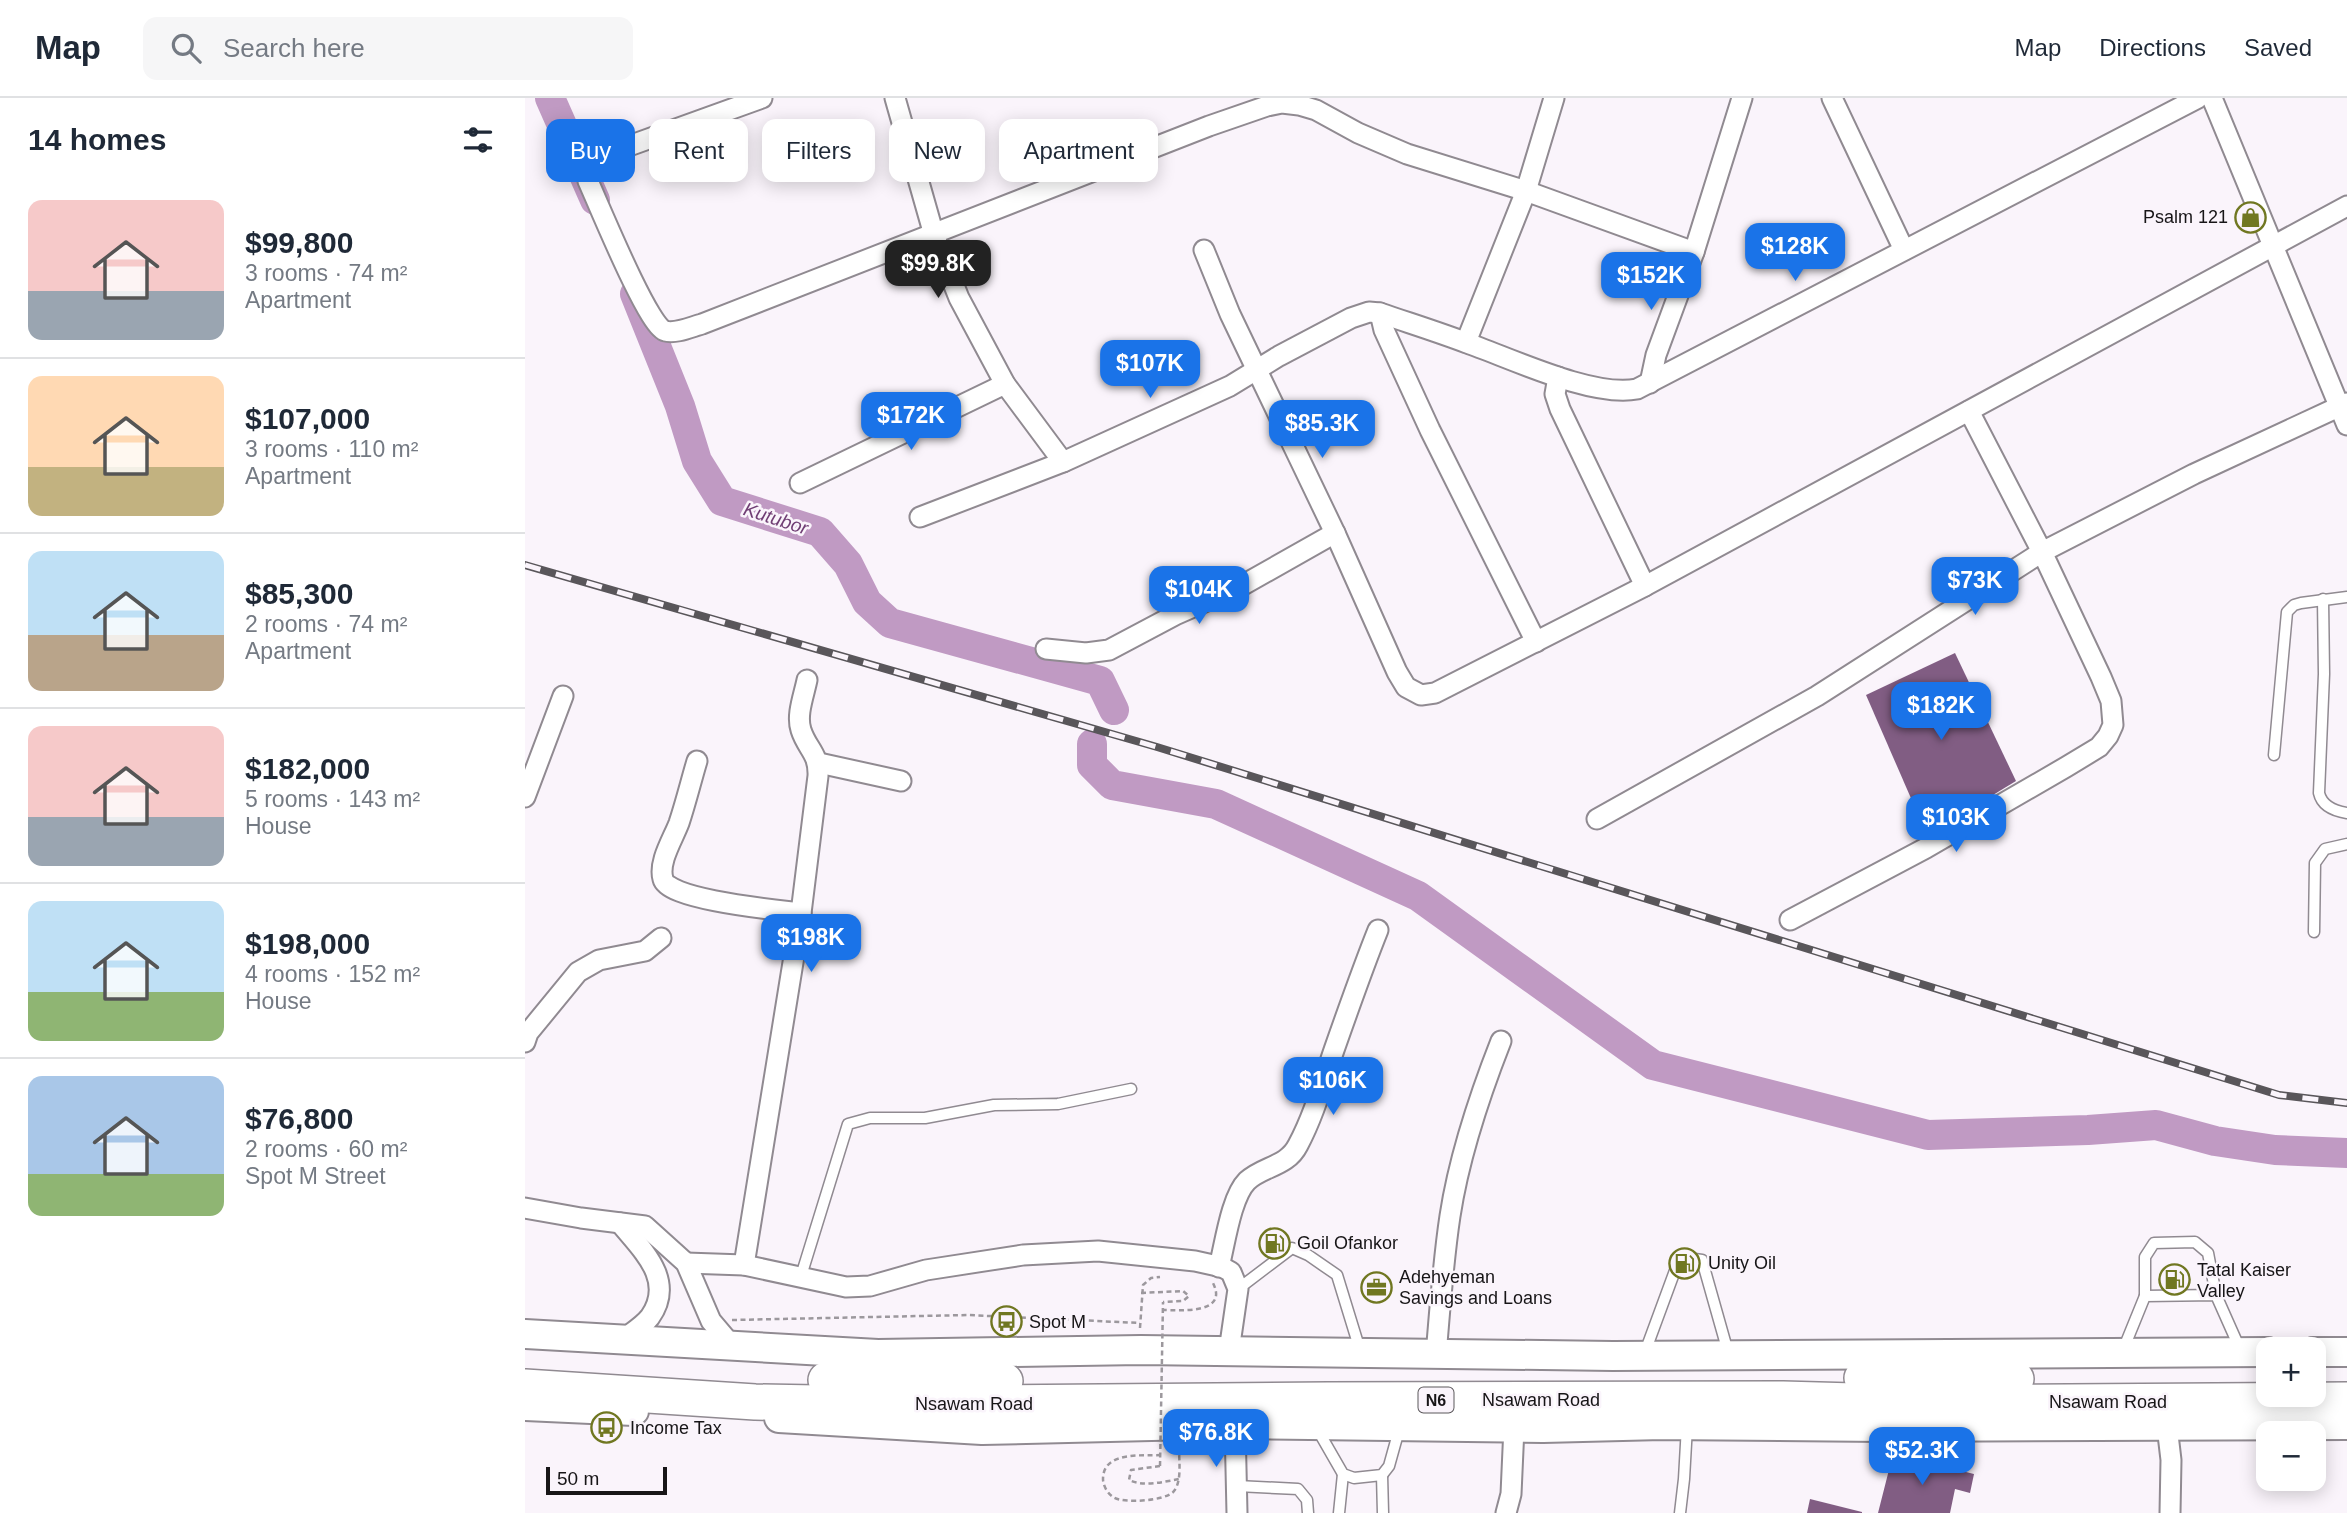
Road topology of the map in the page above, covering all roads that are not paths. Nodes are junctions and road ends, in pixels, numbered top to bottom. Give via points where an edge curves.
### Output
1 (762, 98) edge
2 (895, 98) edge
3 (1554, 98) edge
4 (1742, 98) edge
5 (1832, 98) edge
6 (2198, 98) edge
7 (2212, 98) edge
8 (1526, 191) junction
9 (2347, 206) edge
10 (934, 235) junction
11 (2273, 246) junction
12 (1203, 250) dead end
13 (1903, 250) junction
14 (1694, 252) junction
15 (1380, 313) junction
16 (1466, 342) junction
17 (1257, 370) junction
18 (1558, 377) junction
19 (1650, 383) junction
20 (1005, 384) junction
21 (2343, 405) edge
22 (1969, 411) junction
23 (2347, 425) edge
24 (1063, 462) junction
25 (800, 483) dead end
26 (920, 517) dead end
27 (1335, 533) junction
28 (2042, 552) junction
29 (1645, 586) junction
30 (2347, 597) edge
31 (2323, 599) junction
32 (1536, 642) junction
33 (1046, 649) dead end
34 (807, 680) dead end
35 (563, 696) dead end
36 (2274, 755) dead end
37 (697, 761) dead end
38 (819, 763) junction
39 (901, 781) dead end
40 (525, 797) edge
41 (2347, 813) edge
42 (1597, 819) dead end
43 (2347, 844) edge
44 (801, 913) junction
45 (1790, 920) dead end
46 (1378, 930) dead end
47 (2314, 932) dead end
48 (661, 938) dead end
49 (526, 1036) edge
50 (1501, 1041) dead end
51 (1131, 1089) dead end
52 (525, 1208) edge
53 (620, 1223) junction
54 (686, 1264) junction
55 (744, 1265) junction
56 (1214, 1273) junction
57 (801, 1276) junction
58 (1238, 1289) junction
59 (2216, 1295) junction
60 (2145, 1296) junction
61 (525, 1334) edge
62 (625, 1338) junction
63 (733, 1347) junction
64 (1229, 1351) junction
65 (2255, 1352) edge
66 (2326, 1352) edge
67 (2347, 1352) edge
68 (2122, 1353) junction
69 (1361, 1354) junction
70 (1436, 1355) junction
71 (1644, 1356) junction
72 (1729, 1356) junction
73 (525, 1364) edge
74 (2256, 1379) edge
75 (2326, 1379) edge
76 (2347, 1379) edge
77 (525, 1387) edge
78 (2347, 1400) edge
79 (525, 1406) edge
80 (1235, 1424) junction
81 (1315, 1424) junction
82 (1401, 1425) junction
83 (2347, 1425) edge
84 (1687, 1426) junction
85 (2167, 1426) junction
86 (1514, 1427) junction
87 (1343, 1475) junction
88 (1382, 1475) junction
89 (1237, 1486) junction
90 (1237, 1513) edge
91 (1308, 1513) edge
92 (1339, 1513) edge
93 (1383, 1513) edge
94 (1506, 1513) edge
95 (1680, 1513) edge
96 (2170, 1513) edge

1 - 10 street via 589,164 588,181 658,328 674,332 702,324
2 - 10 street
3 - 8 street
4 - 14 street
5 - 13 street
6 - 13 street
7 - 11 street
8 - 10 street via 1407,154 1316,110 1282,103 1209,125
8 - 14 street
8 - 16 street
9 - 11 street
10 - 20 street via 959,298
11 - 21 street
11 - 22 street
12 - 17 street
13 - 19 street
14 - 19 street
15 - 16 street
15 - 17 street via 1351,318
15 - 32 street via 1430,430
16 - 18 street
17 - 24 street
17 - 27 street
18 - 19 street via 1626,391
18 - 29 street via 1555,394 1560,409
20 - 24 street
20 - 25 street
21 - 23 street
21 - 28 street
22 - 28 street
22 - 29 street
24 - 26 street
27 - 32 street via 1397,672 1415,692 1435,693
27 - 33 street via 1243,585 1109,650
28 - 42 street via 1817,696
28 - 45 street via 2111,701 2108,736 2099,747 2066,767
29 - 32 street
30 - 31 lane
31 - 36 lane via 2294,605 2287,612
31 - 41 lane via 2319,793 2330,808
34 - 38 street via 800,729
35 - 40 street
37 - 44 street via 664,859 665,884 698,898
38 - 39 street
38 - 44 street
43 - 47 lane via 2325,849 2315,863
44 - 55 street
46 - 56 street via 1312,1117 1295,1152 1244,1184
48 - 49 street via 645,951 599,960 578,972
50 - 70 street via 1469,1134 1450,1215
51 - 57 lane via 1058,1104 994,1105 925,1118 870,1118 848,1124
52 - 53 street
53 - 54 street via 645,1226
53 - 62 street via 654,1263 658,1281 658,1301 649,1319
54 - 55 street
54 - 63 street via 711,1321
55 - 57 street
56 - 57 street via 1195,1261 1098,1251 1023,1255 926,1270 870,1286 846,1287
56 - 58 street via 1231,1272
58 - 64 street
58 - 69 lane via 1292,1248 1308,1255 1338,1275
59 - 60 lane
59 - 60 lane via 2208,1253 2195,1242 2154,1243 2144,1257
59 - 65 lane
60 - 68 lane
61 - 62 main road
62 - 63 main road
63 - 64 main road via 878,1354 1141,1336
64 - 69 main road
65 - 68 main road
66 - 67 main road
68 - 72 main road
69 - 70 main road
70 - 71 main road
71 - 72 main road
71 - 72 lane via 1680,1257 1702,1260
73 - 74 highway, Nsawam Road / N6 via 813,1380
75 - 76 highway
77 - 78 highway, Nsawam Road / N6 via 755,1402 873,1404 1328,1399
79 - 80 main road via 982,1430
80 - 81 main road
80 - 89 street
81 - 82 main road
81 - 87 lane
82 - 86 main road
82 - 88 lane
83 - 85 main road
84 - 85 main road
84 - 86 main road
84 - 95 lane
85 - 96 street
86 - 94 street
87 - 88 lane
87 - 92 lane
88 - 93 lane
89 - 90 street
89 - 91 lane via 1298,1489 1307,1500

